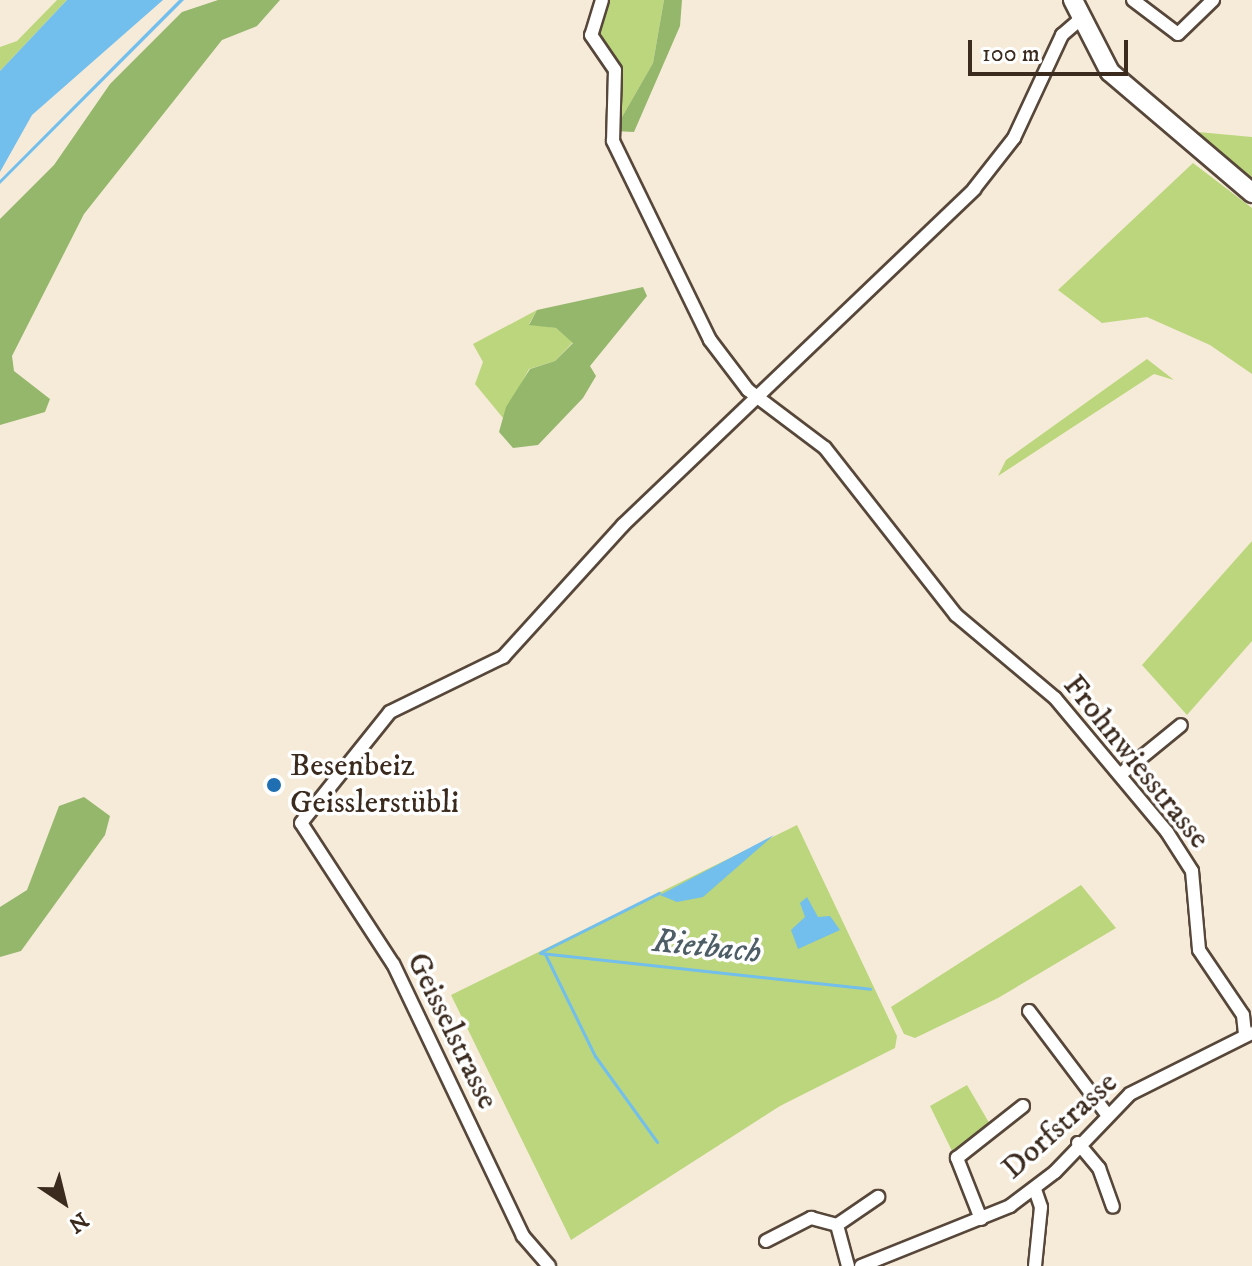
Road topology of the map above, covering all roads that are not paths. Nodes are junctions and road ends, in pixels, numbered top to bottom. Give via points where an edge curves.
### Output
1 (602, 0) edge
2 (1073, 0) edge
3 (1133, 0) edge
4 (1213, 0) edge
5 (1079, 20) junction
6 (1252, 193) edge
7 (757, 397) junction
8 (1181, 725) dead end
9 (1121, 774) junction
10 (1029, 1011) dead end
11 (1249, 1028) edge
12 (1023, 1106) dead end
13 (1106, 1113) junction
14 (1078, 1143) junction
15 (1035, 1190) junction
16 (878, 1197) dead end
17 (1113, 1207) dead end
18 (981, 1219) junction
19 (837, 1225) junction
20 (766, 1241) dead end
21 (549, 1266) edge
22 (848, 1266) edge
23 (861, 1266) edge
24 (1035, 1266) edge

1 - 7 street, Frohnwiesstrasse via 591,35 615,70 613,141 710,340
2 - 5 main road
3 - 4 street via 1178,34
5 - 6 main road via 1125,87
5 - 7 street via 1062,35 995,165
7 - 9 street, Frohnwiesstrasse via 825,448 956,615 1024,669
7 - 21 street, Geisselstrasse via 623,525 503,657 390,712 301,823 393,964 523,1236
8 - 9 street
9 - 11 street, Frohnwiesstrasse via 1189,864 1199,950
10 - 13 street
11 - 13 street, Dorfstrasse via 1161,1075
12 - 18 street via 957,1158
13 - 14 street, Dorfstrasse
14 - 15 street, Dorfstrasse
14 - 17 street via 1099,1168
15 - 18 street, Dorfstrasse
15 - 24 street via 1041,1207
16 - 19 street
18 - 23 street, Dorfstrasse
19 - 20 street via 811,1218
19 - 22 street

